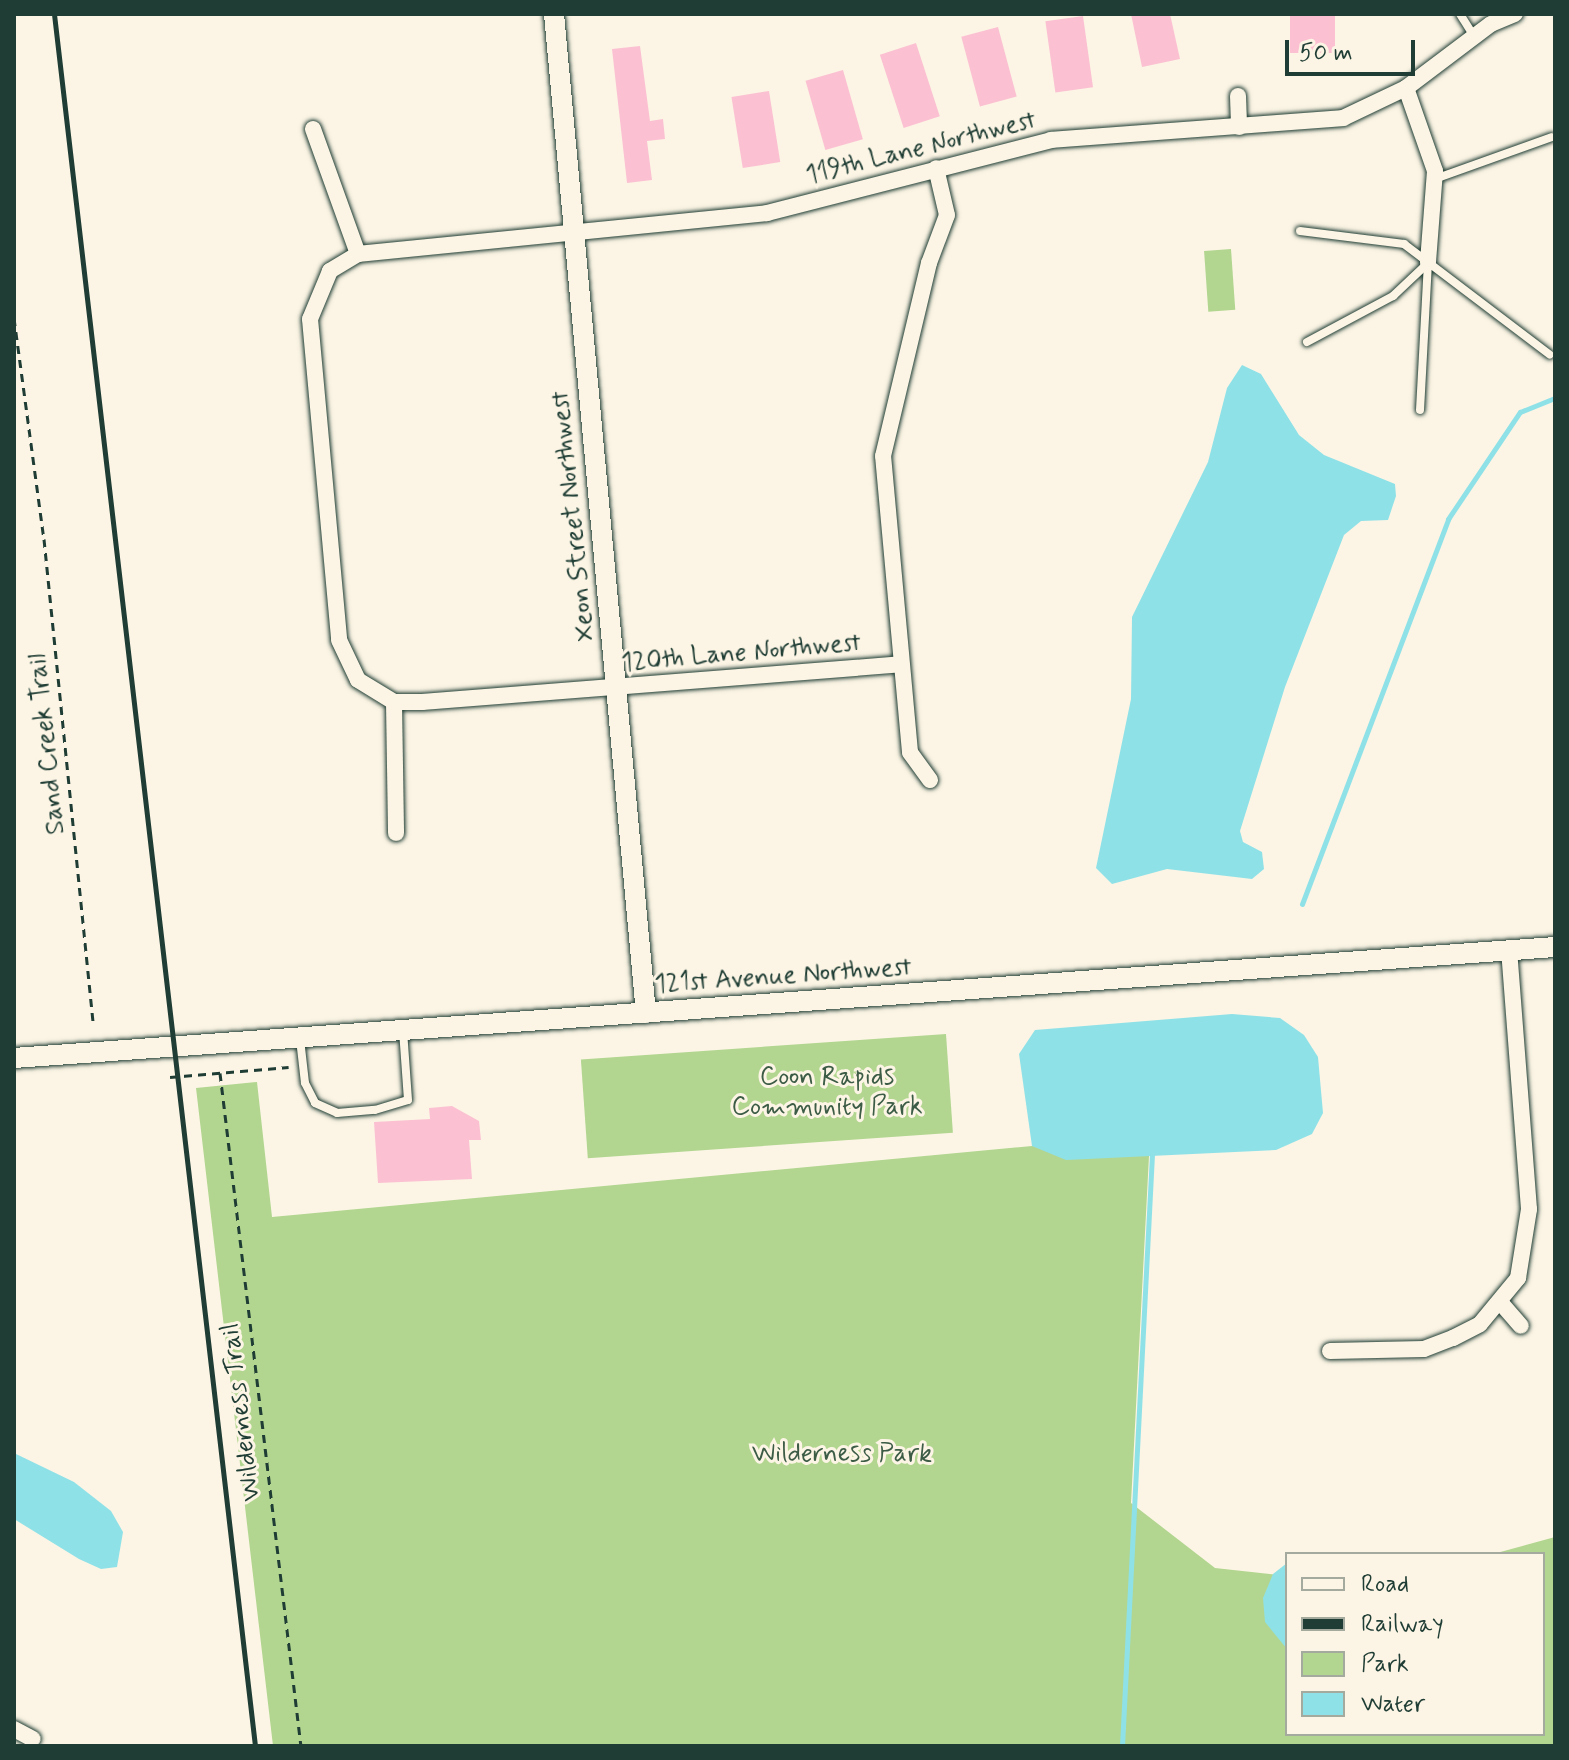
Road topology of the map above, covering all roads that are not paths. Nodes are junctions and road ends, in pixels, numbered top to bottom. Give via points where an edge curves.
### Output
1 (554, 14) edge
2 (1460, 14) edge
3 (1515, 14) edge
4 (1474, 36) junction
5 (1406, 88) junction
6 (1238, 96) dead end
7 (1239, 127) junction
8 (313, 129) dead end
9 (1552, 137) dead end
10 (936, 168) junction
11 (1435, 179) junction
12 (1300, 231) dead end
13 (571, 233) junction
14 (358, 254) junction
15 (1428, 263) junction
16 (1307, 342) dead end
17 (1550, 355) dead end
18 (1420, 410) dead end
19 (900, 664) junction
20 (618, 688) junction
21 (394, 702) junction
22 (930, 780) dead end
23 (396, 833) dead end
24 (1555, 947) edge
25 (1509, 950) junction
26 (646, 1013) junction
27 (403, 1030) junction
28 (300, 1038) junction
29 (14, 1058) edge
30 (1501, 1303) junction
31 (1521, 1326) dead end
32 (1330, 1351) dead end
33 (14, 1729) edge
34 (33, 1739) dead end

1 - 13 street, Xeon Street Northwest
2 - 4 lane
3 - 4 street, 119th Lane Northwest
4 - 5 street, 119th Lane Northwest
5 - 7 street, 119th Lane Northwest via 1343,118
5 - 11 street
6 - 7 street
7 - 10 street, 119th Lane Northwest via 1051,140
8 - 14 street
9 - 11 lane
10 - 13 street, 119th Lane Northwest via 767,213
10 - 19 street via 947,215 929,263 883,456
11 - 15 street
12 - 15 lane via 1404,244
13 - 14 street, 119th Lane Northwest
13 - 20 street, Xeon Street Northwest
14 - 21 street via 330,271 310,319 339,640 358,680
15 - 16 lane via 1393,296
15 - 17 lane
15 - 18 lane
19 - 20 street, 120th Lane Northwest
19 - 22 street via 910,752
20 - 21 street, 120th Lane Northwest
20 - 26 street, Xeon Street Northwest
21 - 23 street
24 - 25 street, 121st Avenue Northwest
25 - 26 street, 121st Avenue Northwest
25 - 30 street via 1529,1231 1518,1278
26 - 27 street, 121st Avenue Northwest
27 - 28 street, 121st Avenue Northwest
27 - 28 lane via 408,1100 337,1113 309,1094
28 - 29 street, 121st Avenue Northwest
30 - 31 street
30 - 32 street via 1480,1324 1424,1349
33 - 34 street

